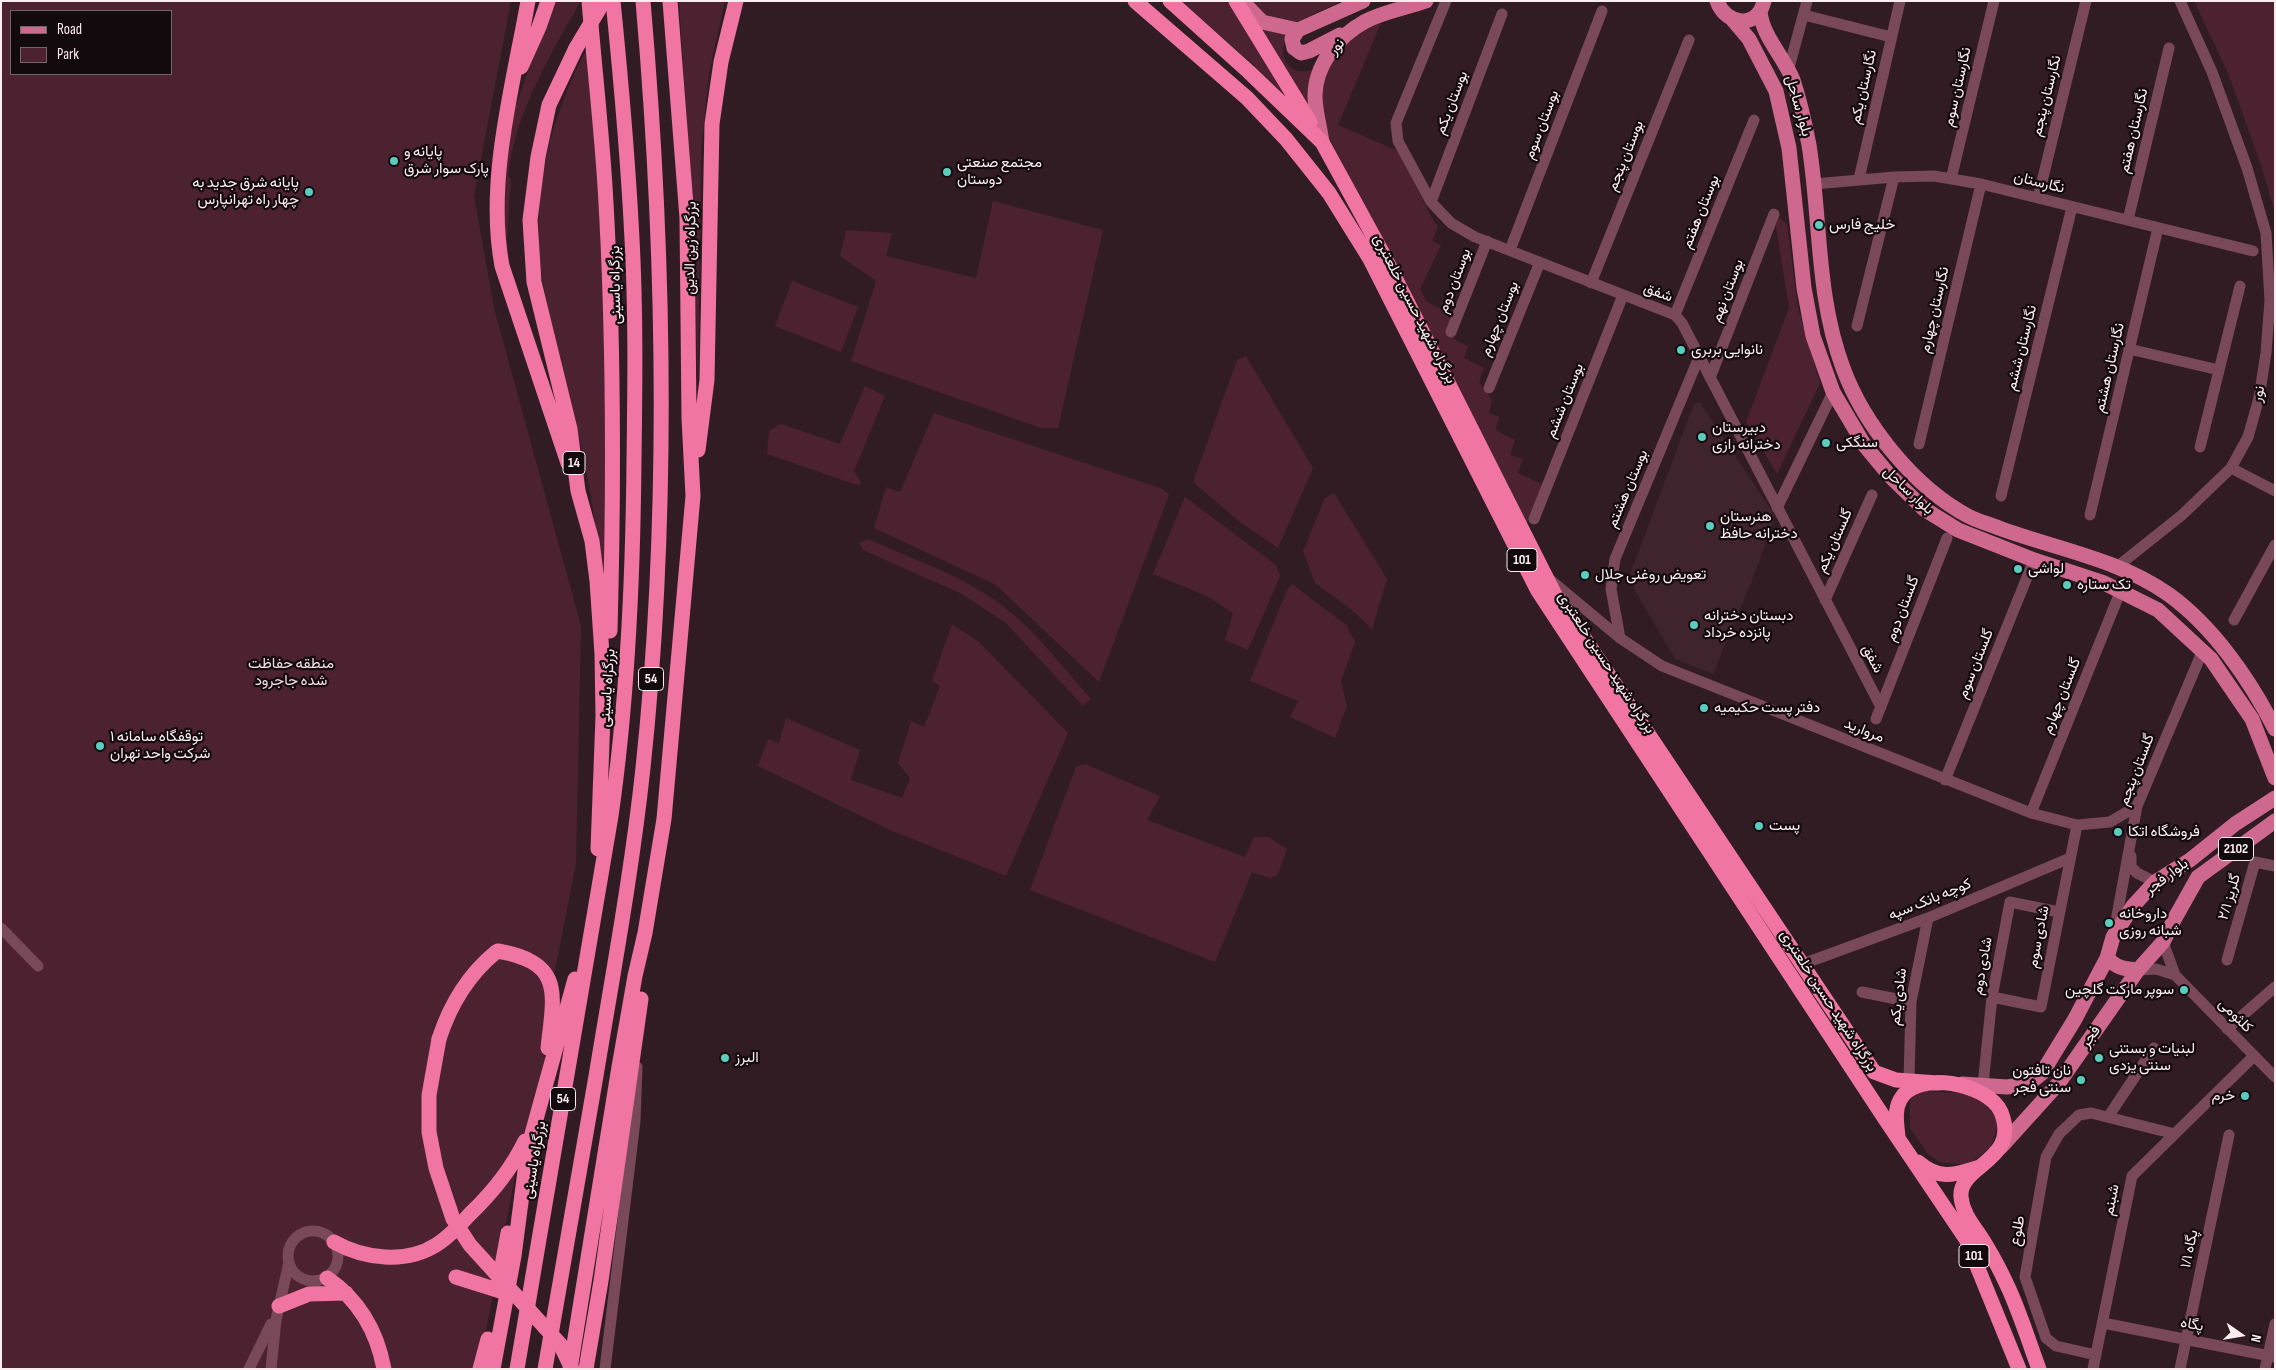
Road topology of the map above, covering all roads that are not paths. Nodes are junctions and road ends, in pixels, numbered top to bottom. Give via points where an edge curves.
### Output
1 (528, 1) edge
2 (548, 1) edge
3 (589, 1) edge
4 (604, 1) edge
5 (613, 1) edge
6 (643, 1) edge
7 (670, 1) edge
8 (736, 1) edge
9 (1135, 1) edge
10 (1170, 1) edge
11 (1236, 1) edge
12 (1242, 1) edge
13 (1363, 1) edge
14 (1426, 1) edge
15 (1446, 1) edge
16 (1807, 1) edge
17 (1900, 1) edge
18 (1994, 1) edge
19 (2086, 1) edge
20 (2180, 1) edge
21 (1716, 4) edge
22 (1762, 6) edge
23 (1602, 11) dead end
24 (1502, 14) dead end
25 (1804, 14) junction
26 (1732, 20) junction
27 (1363, 22) junction
28 (1298, 30) junction
29 (1891, 37) junction
30 (1689, 40) dead end
31 (2169, 48) dead end
32 (1790, 64) dead end
33 (514, 82) junction
34 (1754, 120) dead end
35 (1322, 142) junction
36 (1894, 177) junction
37 (1951, 179) junction
38 (1858, 180) junction
39 (1814, 184) junction
40 (1981, 184) junction
41 (2038, 198) junction
42 (1431, 202) junction
43 (2072, 206) junction
44 (1774, 214) dead end
45 (2128, 220) junction
46 (2158, 228) junction
47 (1487, 241) junction
48 (1510, 250) junction
49 (2253, 251) dead end
50 (1540, 262) junction
51 (1591, 282) junction
52 (2240, 286) dead end
53 (1623, 295) junction
54 (1675, 315) junction
55 (1857, 326) dead end
56 (1451, 332) dead end
57 (2130, 349) junction
58 (2271, 355) edge
59 (1699, 357) junction
60 (1844, 370) junction
61 (2219, 370) junction
62 (1710, 378) junction
63 (1488, 388) dead end
64 (1833, 392) junction
65 (1919, 444) dead end
66 (2200, 447) dead end
67 (2231, 468) junction
68 (578, 491) junction
69 (2275, 491) edge
70 (1872, 495) dead end
71 (693, 496) junction
72 (2001, 496) dead end
73 (1777, 508) junction
74 (2090, 515) dead end
75 (1534, 519) dead end
76 (1947, 538) dead end
77 (2275, 545) edge
78 (2034, 560) junction
79 (2118, 566) junction
80 (1546, 576) junction
81 (2104, 583) junction
82 (2121, 590) junction
83 (1825, 600) junction
84 (2234, 620) dead end
85 (1620, 638) junction
86 (2203, 650) junction
87 (1881, 707) junction
88 (603, 716) junction
89 (1876, 719) dead end
90 (2275, 729) edge
91 (2275, 778) edge
92 (1945, 780) junction
93 (2275, 798) edge
94 (2137, 806) junction
95 (2031, 813) junction
96 (2275, 821) edge
97 (2077, 825) junction
98 (2131, 844) junction
99 (2070, 858) junction
100 (2275, 866) edge
101 (2155, 882) junction
102 (599, 886) junction
103 (596, 908) junction
104 (2059, 912) junction
105 (1928, 918) junction
106 (1, 928) edge
107 (645, 933) junction
108 (2113, 937) junction
109 (2163, 942) junction
110 (2107, 958) junction
111 (2227, 960) dead end
112 (1800, 964) junction
113 (38, 966) dead end
114 (2138, 970) junction
115 (2174, 976) junction
116 (2275, 987) edge
117 (1862, 992) dead end
118 (1992, 998) junction
119 (1910, 1002) junction
120 (2227, 1029) junction
121 (636, 1039) junction
122 (2154, 1048) dead end
123 (2254, 1056) junction
124 (2275, 1077) edge
125 (1909, 1081) junction
126 (1938, 1083) junction
127 (1961, 1084) junction
128 (545, 1085) junction
129 (1983, 1086) junction
130 (2108, 1117) junction
131 (534, 1122) junction
132 (2175, 1134) junction
133 (2229, 1134) dead end
134 (1898, 1137) junction
135 (2002, 1147) junction
136 (1909, 1154) junction
137 (526, 1159) junction
138 (1981, 1166) junction
139 (334, 1242) junction
140 (289, 1262) junction
141 (456, 1277) dead end
142 (327, 1278) junction
143 (346, 1293) junction
144 (516, 1296) junction
145 (279, 1306) junction
146 (2103, 1322) junction
147 (2275, 1324) edge
148 (2186, 1340) junction
149 (272, 1350) junction
150 (2096, 1355) junction
151 (2271, 1357) edge
152 (249, 1369) edge
153 (263, 1369) edge
154 (271, 1369) edge
155 (384, 1369) edge
156 (480, 1369) edge
157 (493, 1369) edge
158 (517, 1369) edge
159 (545, 1369) edge
160 (571, 1369) edge
161 (586, 1369) edge
162 (605, 1369) edge
163 (2019, 1369) edge
164 (2039, 1369) edge
165 (2093, 1369) edge
166 (2180, 1369) edge
167 (2265, 1369) edge

1 - 33 highway
2 - 33 highway
3 - 88 highway via 605,186 611,364 612,544 609,654
4 - 68 highway, 14, bridge via 576,48 550,106 538,157 530,220 534,282 570,429
5 - 102 highway, بزرگراه یاسینی / 54 via 632,240 633,529 628,670 621,742
6 - 159 highway, 54 via 650,87 663,403 651,681 627,894
7 - 71 highway via 687,218
8 - 71 highway, بزرگراه زین الدین via 720,62 712,124 706,380
9 - 134 highway, بزرگراه شهید حسین خلعتبری / 101 via 1247,98 1286,139 1329,193 1370,259 1538,591
10 - 35 highway, بزرگراه شهید حسین خلعتبری / 101
11 - 35 highway
12 - 28 main road via 1262,22
13 - 28 main road, نور
14 - 27 main road, نور
15 - 42 street, شفق via 1396,123 1398,141
16 - 25 street
17 - 29 street, نگارستان یکم
18 - 37 street, نگارستان سوم
19 - 41 street, نگارستان پنجم
20 - 58 street, نور via 2212,72 2247,168 2266,233
21 - 26 main road, بلوار ساحل
22 - 26 main road via 1748,20
22 - 39 main road, بلوار ساحل via 1761,20 1792,80 1803,117
23 - 48 street, بوستان سوم
24 - 42 street, بوستان یکم
25 - 29 street
25 - 32 street
26 - 64 main road, بلوار ساحل via 1748,40 1776,91 1789,148 1804,288 1813,336
27 - 28 main road via 1301,53 1294,48 1292,40
27 - 35 main road, نور via 1337,44 1321,68 1315,97
29 - 38 street, نگارستان یکم
30 - 51 street, بوستان پنجم
31 - 45 street, نگارستان هفتم
33 - 68 highway via 499,173 497,239 502,266
34 - 54 street, بوستان هفتم
35 - 80 highway, بزرگراه شهید حسین خلعتبری / 101 via 1382,252
36 - 37 street, نگارستان
36 - 38 street, نگارستان
36 - 55 street
37 - 40 street, نگارستان
38 - 39 street, نگارستان
39 - 60 main road, بلوار ساحل via 1823,287 1831,329
40 - 41 street, نگارستان
40 - 65 street, نگارستان چهارم
41 - 43 street, نگارستان
42 - 47 street, شفق via 1451,223
43 - 45 street, نگارستان
43 - 72 street, نگارستان ششم
44 - 62 street, بوستان نهم
45 - 46 street, نگارستان
46 - 49 street, نگارستان
46 - 57 street, نگارستان هشتم
47 - 48 street, شفق
47 - 56 street, بوستان دوم
48 - 50 street, شفق
50 - 51 street, شفق
50 - 63 street, بوستان چهارم
51 - 53 street, شفق
52 - 61 street
53 - 54 street, شفق
53 - 75 street, بوستان ششم
54 - 59 street, شفق
57 - 61 street
57 - 74 street, نگارستان هشتم
58 - 67 street, نور via 2248,437
59 - 62 street, شفق
59 - 85 street, بوستان هشتم via 1615,559 1611,589
60 - 64 main road
60 - 79 main road, بلوار ساحل via 1881,436 1906,468 1937,496 1976,519
61 - 66 street
62 - 73 street, شفق
64 - 73 street
64 - 78 main road, بلوار ساحل via 1865,446 1924,509 1958,530
67 - 69 street
67 - 79 street, نور via 2182,514
68 - 88 highway, 14 via 592,542 597,581
70 - 83 street, گلستان یکم
71 - 107 highway via 664,819
73 - 83 street, شفق
76 - 87 street, گلستان دوم
77 - 84 street
78 - 81 main road, بلوار ساحل
78 - 92 street, گلستان سوم
79 - 81 main road
79 - 90 main road, بلوار ساحل via 2169,594 2210,633 2245,677
80 - 85 street, مروارید
80 - 112 highway, بزرگراه شهید حسین خلعتبری / 101 via 1554,593
81 - 82 main road, بلوار ساحل
82 - 86 main road, بلوار ساحل via 2158,610
82 - 95 street, گلستان چهارم
83 - 87 street, شفق
85 - 92 street, مروارید via 1662,666
86 - 91 main road, بلوار ساحل via 2252,718
86 - 94 street, گلستان پنجم
87 - 89 street, گلستان دوم
88 - 102 highway, 14
92 - 95 street, مروارید
93 - 101 main road, بلوار فجر
94 - 97 street, مروارید via 2110,822
94 - 98 street, گلستان پنجم
95 - 97 street, مروارید
96 - 109 main road, بلوار فجر / 2102 via 2198,877
97 - 99 street, شادی سوم
98 - 101 street via 2131,867
98 - 108 street, گلستان پنجم
99 - 104 street, شادی سوم
99 - 105 street, کوچه بانک سپه
100 - 111 street, گلریز ۲/۱ via 2256,862
101 - 108 main road, بلوار فجر via 2133,906
102 - 103 highway, بزرگراه یاسینی / 54
103 - 128 highway
103 - 158 highway, بزرگراه یاسینی / 54
104 - 118 street, شادی سوم via 2041,1007
104 - 118 street, شادی دوم via 2010,902
105 - 112 street, کوچه بانک سپه
105 - 119 street, شادی یکم
106 - 113 street
107 - 121 highway
107 - 160 highway via 619,1067
108 - 110 main road, بلوار فجر
109 - 114 main road, بلوار فجر / 2102
109 - 115 street, کلثومی
110 - 114 main road via 2115,966
110 - 129 main road, فجر via 2042,1073 2028,1084 2006,1088
112 - 125 highway, بزرگراه شهید حسین خلعتبری / 101 via 1874,1072
114 - 115 street, کلثومی via 2156,969
114 - 135 main road, فجر / 2102 via 2058,1084
115 - 120 street, کلثومی
116 - 120 street
117 - 119 street
118 - 129 street, شادی دوم
119 - 125 street, شادی یکم
120 - 123 street, کلثومی
121 - 161 highway via 602,1281
121 - 162 street via 636,1121
122 - 130 street
123 - 124 street, کلثومی
123 - 132 street, شبنم
125 - 126 highway, بزرگراه شهید حسین خلعتبری / 101
126 - 127 highway, 101
126 - 134 highway via 1912,1087 1900,1100 1896,1111
127 - 129 main road, فجر
127 - 135 highway, 101 via 1996,1103 2005,1127
128 - 131 highway
128 - 144 highway, bridge via 553,999 549,979 529,958 497,951 480,966 456,1000 439,1039 429,1095 429,1132 436,1168 453,1219
130 - 132 street, طلوع
130 - 150 street, طلوع via 2091,1113 2080,1115 2060,1134 2046,1157 2025,1277 2046,1338 2056,1346
131 - 137 highway
131 - 139 highway via 501,1182 437,1245 414,1254 392,1257 358,1253
132 - 146 street, شبنم via 2132,1176
133 - 148 street, پگاه ۱/۱
134 - 136 highway, بزرگراه شهید حسین خلعتبری / 101
135 - 138 highway, 101
136 - 138 highway via 1937,1174 1953,1174
136 - 163 highway, بزرگراه شهید حسین خلعتبری / 101 via 1966,1239
137 - 156 highway
137 - 157 highway via 514,1256
138 - 164 highway, 101 via 1965,1183 1961,1195 1963,1211 1987,1246 2009,1289
139 - 140 street via 316,1231 300,1234 290,1246
139 - 142 street via 338,1258
140 - 142 street via 292,1270 304,1280
140 - 145 street
141 - 144 highway, bridge
142 - 143 highway
143 - 145 highway via 309,1294
143 - 155 highway via 369,1323
144 - 160 highway, bridge via 560,1344
145 - 149 street
145 - 152 street
146 - 148 street, پگاه
146 - 150 street, شبنم
147 - 151 street
148 - 151 street, پگاه
148 - 166 street, پگاه ۱/۱
149 - 153 street
149 - 154 street
150 - 165 street, شبنم
151 - 167 street

